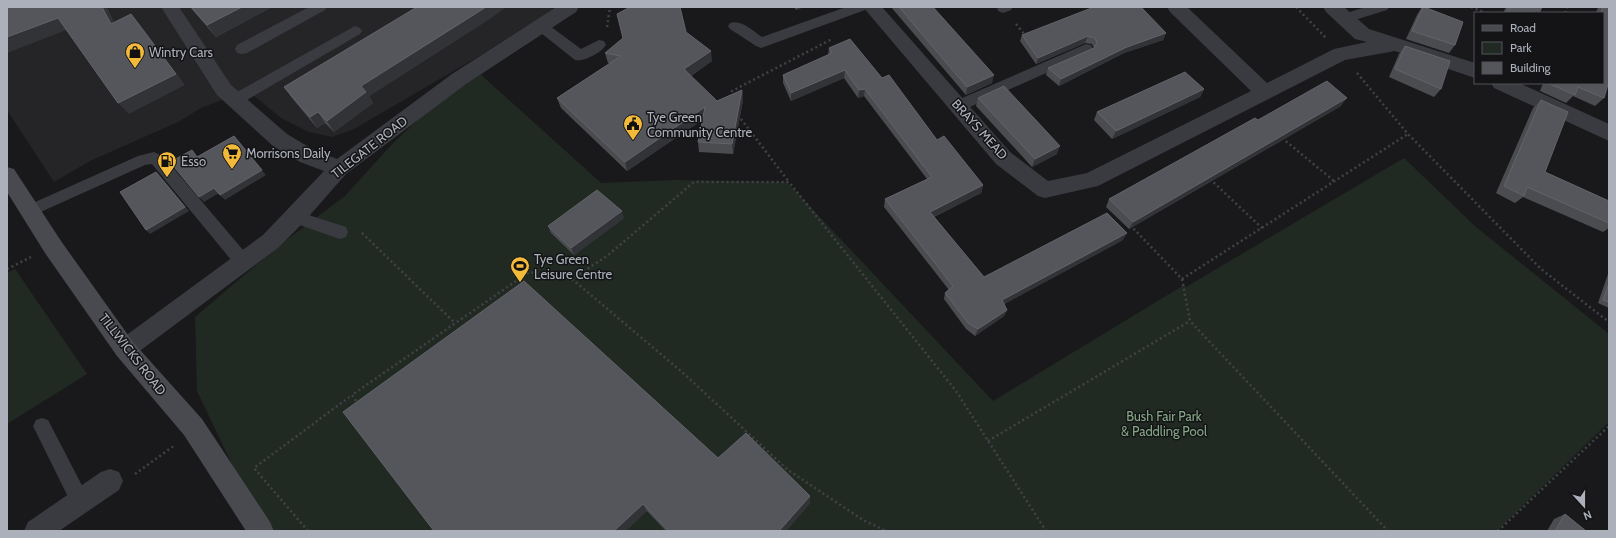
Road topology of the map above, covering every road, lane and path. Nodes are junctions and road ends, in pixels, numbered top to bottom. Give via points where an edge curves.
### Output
1 (320, 7) edge
2 (570, 7) edge
3 (860, 7) edge
4 (872, 7) edge
5 (1176, 7) edge
6 (1296, 7) edge
7 (1382, 7) edge
8 (1471, 7) edge
9 (175, 8) edge
10 (1004, 8) edge
11 (1484, 12) edge
12 (1338, 13) edge
13 (541, 26) junction
14 (736, 26) dead end
15 (355, 31) dead end
16 (837, 37) dead end
17 (1395, 44) junction
18 (599, 45) dead end
19 (242, 49) dead end
20 (1086, 49) dead end
21 (1341, 54) junction
22 (1050, 65) junction
23 (1474, 71) edge
24 (1503, 84) edge
25 (1265, 93) junction
26 (733, 98) edge
27 (236, 100) junction
28 (958, 106) junction
29 (737, 112) edge
30 (1609, 133) edge
31 (1408, 134) junction
32 (1279, 135) edge
33 (339, 168) junction
34 (7, 175) edge
35 (1210, 179) edge
36 (1334, 181) junction
37 (789, 182) junction
38 (29, 211) junction
39 (296, 216) junction
40 (1130, 225) edge
41 (1262, 228) junction
42 (358, 229) dead end
43 (340, 232) dead end
44 (243, 262) junction
45 (572, 279) junction
46 (1182, 279) junction
47 (1190, 321) junction
48 (1609, 322) edge
49 (455, 323) junction
50 (125, 349) junction
51 (352, 395) junction
52 (360, 406) edge
53 (42, 426) dead end
54 (1609, 426) edge
55 (195, 430) junction
56 (757, 441) junction
57 (988, 441) junction
58 (751, 447) edge
59 (110, 480) joint
60 (80, 502) junction
61 (37, 531) edge
62 (261, 531) edge
63 (308, 531) edge
64 (886, 531) edge
65 (1046, 531) edge
66 (1388, 531) edge
67 (1498, 531) edge

1 - 19 lane
2 - 13 street, TILEGATE ROAD
3 - 14 lane via 761,43
4 - 28 street, BRAYS MEAD
5 - 25 street
6 - 21 path
7 - 12 lane
8 - 11 path
9 - 27 street via 224,90
10 - 22 path
12 - 17 street via 1362,34
13 - 18 lane via 580,56
13 - 33 street, TILEGATE ROAD via 459,79
15 - 27 lane
16 - 26 path via 732,91
17 - 21 street, BRAYS MEAD
17 - 23 street
20 - 22 lane
21 - 25 street, BRAYS MEAD
21 - 31 path
22 - 28 lane
24 - 30 street
25 - 28 street, BRAYS MEAD via 1091,180 1045,190 1003,158
27 - 33 street via 280,140 307,156
29 - 37 path
31 - 36 path
31 - 48 path via 1541,269
32 - 36 path
33 - 39 street, TILEGATE ROAD
34 - 38 street, TILLWICKS ROAD
35 - 41 path
36 - 41 path
37 - 45 path via 694,182 607,256
37 - 57 path via 956,391
38 - 44 lane via 143,160 154,158
38 - 50 street, TILLWICKS ROAD
39 - 43 lane
39 - 44 street, TILEGATE ROAD via 271,241
40 - 46 path
41 - 46 path
42 - 49 path
44 - 50 street, TILEGATE ROAD
45 - 49 path via 529,272
45 - 56 path via 682,372
46 - 47 path
47 - 57 path
47 - 66 path
49 - 51 path
50 - 55 street, TILLWICKS ROAD
51 - 52 path
51 - 63 path via 254,468
53 - 60 lane
54 - 67 path
55 - 59 path via 128,479
55 - 62 street, TILLWICKS ROAD
56 - 58 path
56 - 64 path via 788,470 863,520
57 - 65 path
59 - 60 street
60 - 61 street

